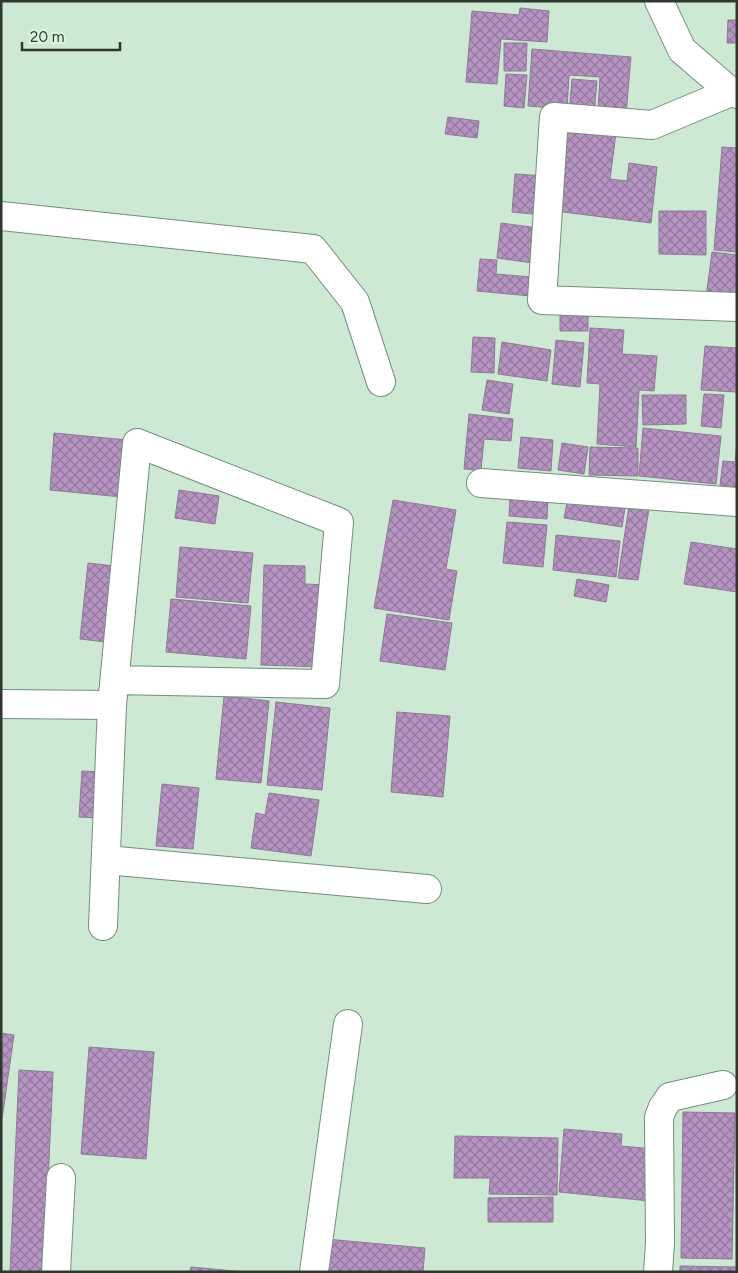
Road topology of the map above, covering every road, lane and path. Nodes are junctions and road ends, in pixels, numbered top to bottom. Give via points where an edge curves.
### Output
1 (659, 1) edge
2 (734, 93) edge
3 (1, 216) edge
4 (737, 307) edge
5 (381, 382) dead end
6 (481, 483) dead end
7 (737, 502) edge
8 (114, 693) junction
9 (1, 704) edge
10 (106, 860) junction
11 (427, 890) dead end
12 (103, 926) dead end
13 (348, 1024) dead end
14 (723, 1085) dead end
15 (61, 1178) dead end
16 (56, 1272) edge
17 (314, 1272) edge
18 (658, 1272) edge

1 - 2 street via 682,50
2 - 4 street via 652,125 554,117 542,300
3 - 5 street via 312,248 355,302
6 - 7 street
8 - 8 street via 137,443 339,522 325,684
8 - 9 street
8 - 10 street
10 - 11 street
10 - 12 street
13 - 17 street
14 - 18 street via 670,1098 659,1117
15 - 16 street

